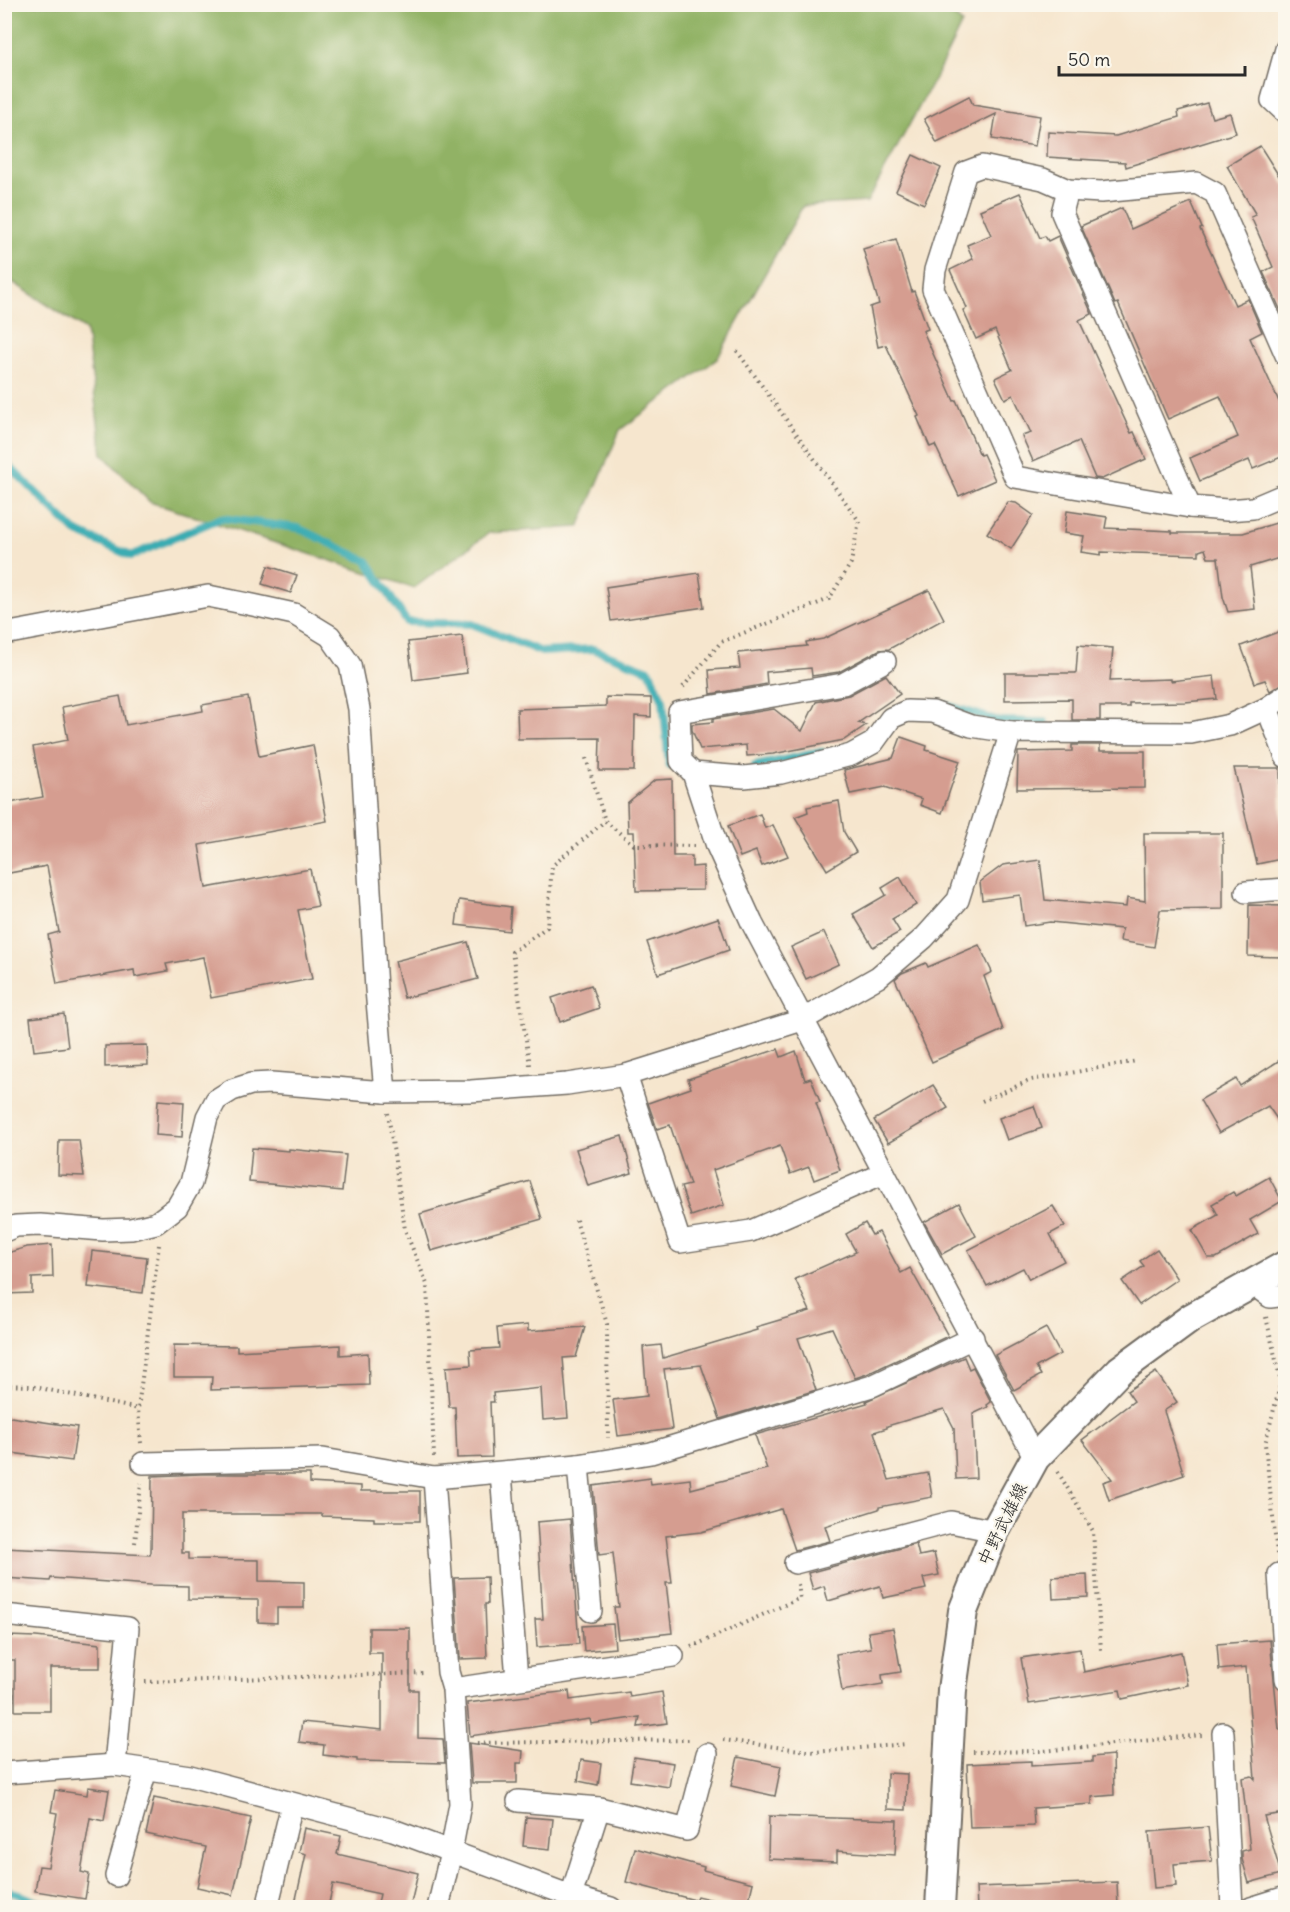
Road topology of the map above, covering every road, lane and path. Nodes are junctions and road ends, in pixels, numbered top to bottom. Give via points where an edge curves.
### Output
1 (1286, 49) edge
2 (1286, 113) edge
3 (1068, 190) junction
4 (737, 351) dead end
5 (1286, 355) edge
6 (1286, 494) edge
7 (1190, 507) junction
8 (4, 634) edge
9 (885, 662) dead end
10 (683, 688) dead end
11 (1286, 695) edge
12 (1267, 708) junction
13 (1011, 732) junction
14 (1286, 757) edge
15 (586, 758) dead end
16 (693, 773) junction
17 (605, 821) junction
18 (717, 846) junction
19 (1286, 889) edge
20 (1246, 892) dead end
21 (802, 1020) junction
22 (1137, 1061) dead end
23 (626, 1075) junction
24 (533, 1087) junction
25 (385, 1092) junction
26 (981, 1101) dead end
27 (884, 1173) junction
28 (576, 1220) dead end
29 (156, 1223) junction
30 (4, 1231) edge
31 (1286, 1265) edge
32 (1269, 1292) edge
33 (972, 1338) junction
34 (4, 1385) edge
35 (138, 1409) junction
36 (1035, 1458) junction
37 (608, 1460) junction
38 (143, 1463) junction
39 (578, 1465) junction
40 (501, 1473) junction
41 (434, 1478) junction
42 (995, 1531) junction
43 (135, 1543) dead end
44 (795, 1563) joint
45 (1279, 1574) joint
46 (591, 1611) dead end
47 (4, 1615) edge
48 (1101, 1650) dead end
49 (673, 1656) joint
50 (517, 1679) junction
51 (1286, 1679) edge
52 (450, 1681) junction
53 (123, 1683) junction
54 (1223, 1733) joint
55 (722, 1740) dead end
56 (456, 1743) junction
57 (907, 1744) dead end
58 (703, 1747) joint
59 (967, 1752) dead end
60 (115, 1765) junction
61 (146, 1770) junction
62 (4, 1773) edge
63 (518, 1801) dead end
64 (292, 1804) junction
65 (599, 1808) junction
66 (451, 1852) junction
67 (116, 1876) dead end
68 (571, 1896) junction
69 (1286, 1897) edge
70 (267, 1908) edge
71 (438, 1908) edge
72 (610, 1908) edge
73 (940, 1908) edge
74 (1232, 1908) edge
75 (1251, 1908) edge

1 - 2 street via 1272,100
3 - 5 street via 1101,192 1196,183 1215,193
3 - 7 street via 1062,213
3 - 7 street via 1043,179 982,166 966,172 935,270 933,289 1015,477
4 - 10 path via 859,521 851,563 829,599 721,642
6 - 7 street via 1253,508
8 - 25 street via 208,596 294,614 330,636 350,665 359,709 375,989
9 - 16 street via 843,684 679,712 681,761
11 - 12 street
12 - 13 street via 1230,725 1191,733
12 - 14 street
13 - 16 street via 971,726 933,712 907,711 891,718 873,743 851,755 781,773 744,777
13 - 21 street via 958,900 924,938 878,977
15 - 17 path
16 - 18 street
17 - 18 path via 634,845
17 - 24 path via 552,866 547,927 512,952
18 - 21 street
19 - 20 street
21 - 23 street
21 - 27 street
22 - 26 path via 1031,1080
23 - 24 street
23 - 27 street via 680,1242 751,1231
24 - 25 street
25 - 29 street via 271,1083 232,1090 216,1100 207,1117 191,1183 177,1207
25 - 41 path via 405,1230 427,1284
27 - 33 street
28 - 37 path via 607,1324
29 - 30 street via 131,1229 40,1225
29 - 35 path via 159,1244
31 - 32 main road, 中野武雄線
32 - 36 main road, 中野武雄線 via 1191,1318 1120,1370
32 - 45 path via 1264,1312 1281,1382 1265,1444
33 - 36 street
33 - 37 street via 872,1386 651,1453
34 - 35 path via 30,1386
35 - 38 path
36 - 42 main road, 中野武雄線
36 - 48 path via 1057,1469 1093,1531
37 - 39 street
38 - 41 street via 323,1459
38 - 43 path
39 - 40 street
39 - 46 street
40 - 41 street
40 - 50 street
41 - 52 street
42 - 44 street via 951,1522
42 - 73 main road, 中野武雄線 via 961,1622 952,1690
44 - 49 path via 800,1598
45 - 51 street
47 - 53 street via 128,1628
49 - 50 street
50 - 52 street
52 - 53 path
52 - 56 street
53 - 60 street
54 - 59 path via 1043,1751
54 - 74 street
55 - 57 path via 815,1752
56 - 58 path
56 - 66 street via 460,1804
58 - 65 street via 687,1830
60 - 61 street
60 - 62 street
61 - 64 street via 190,1776
61 - 67 street
63 - 65 street
64 - 66 street via 393,1830
64 - 70 street
65 - 68 street
66 - 68 street
66 - 71 street
68 - 72 street
69 - 75 street

